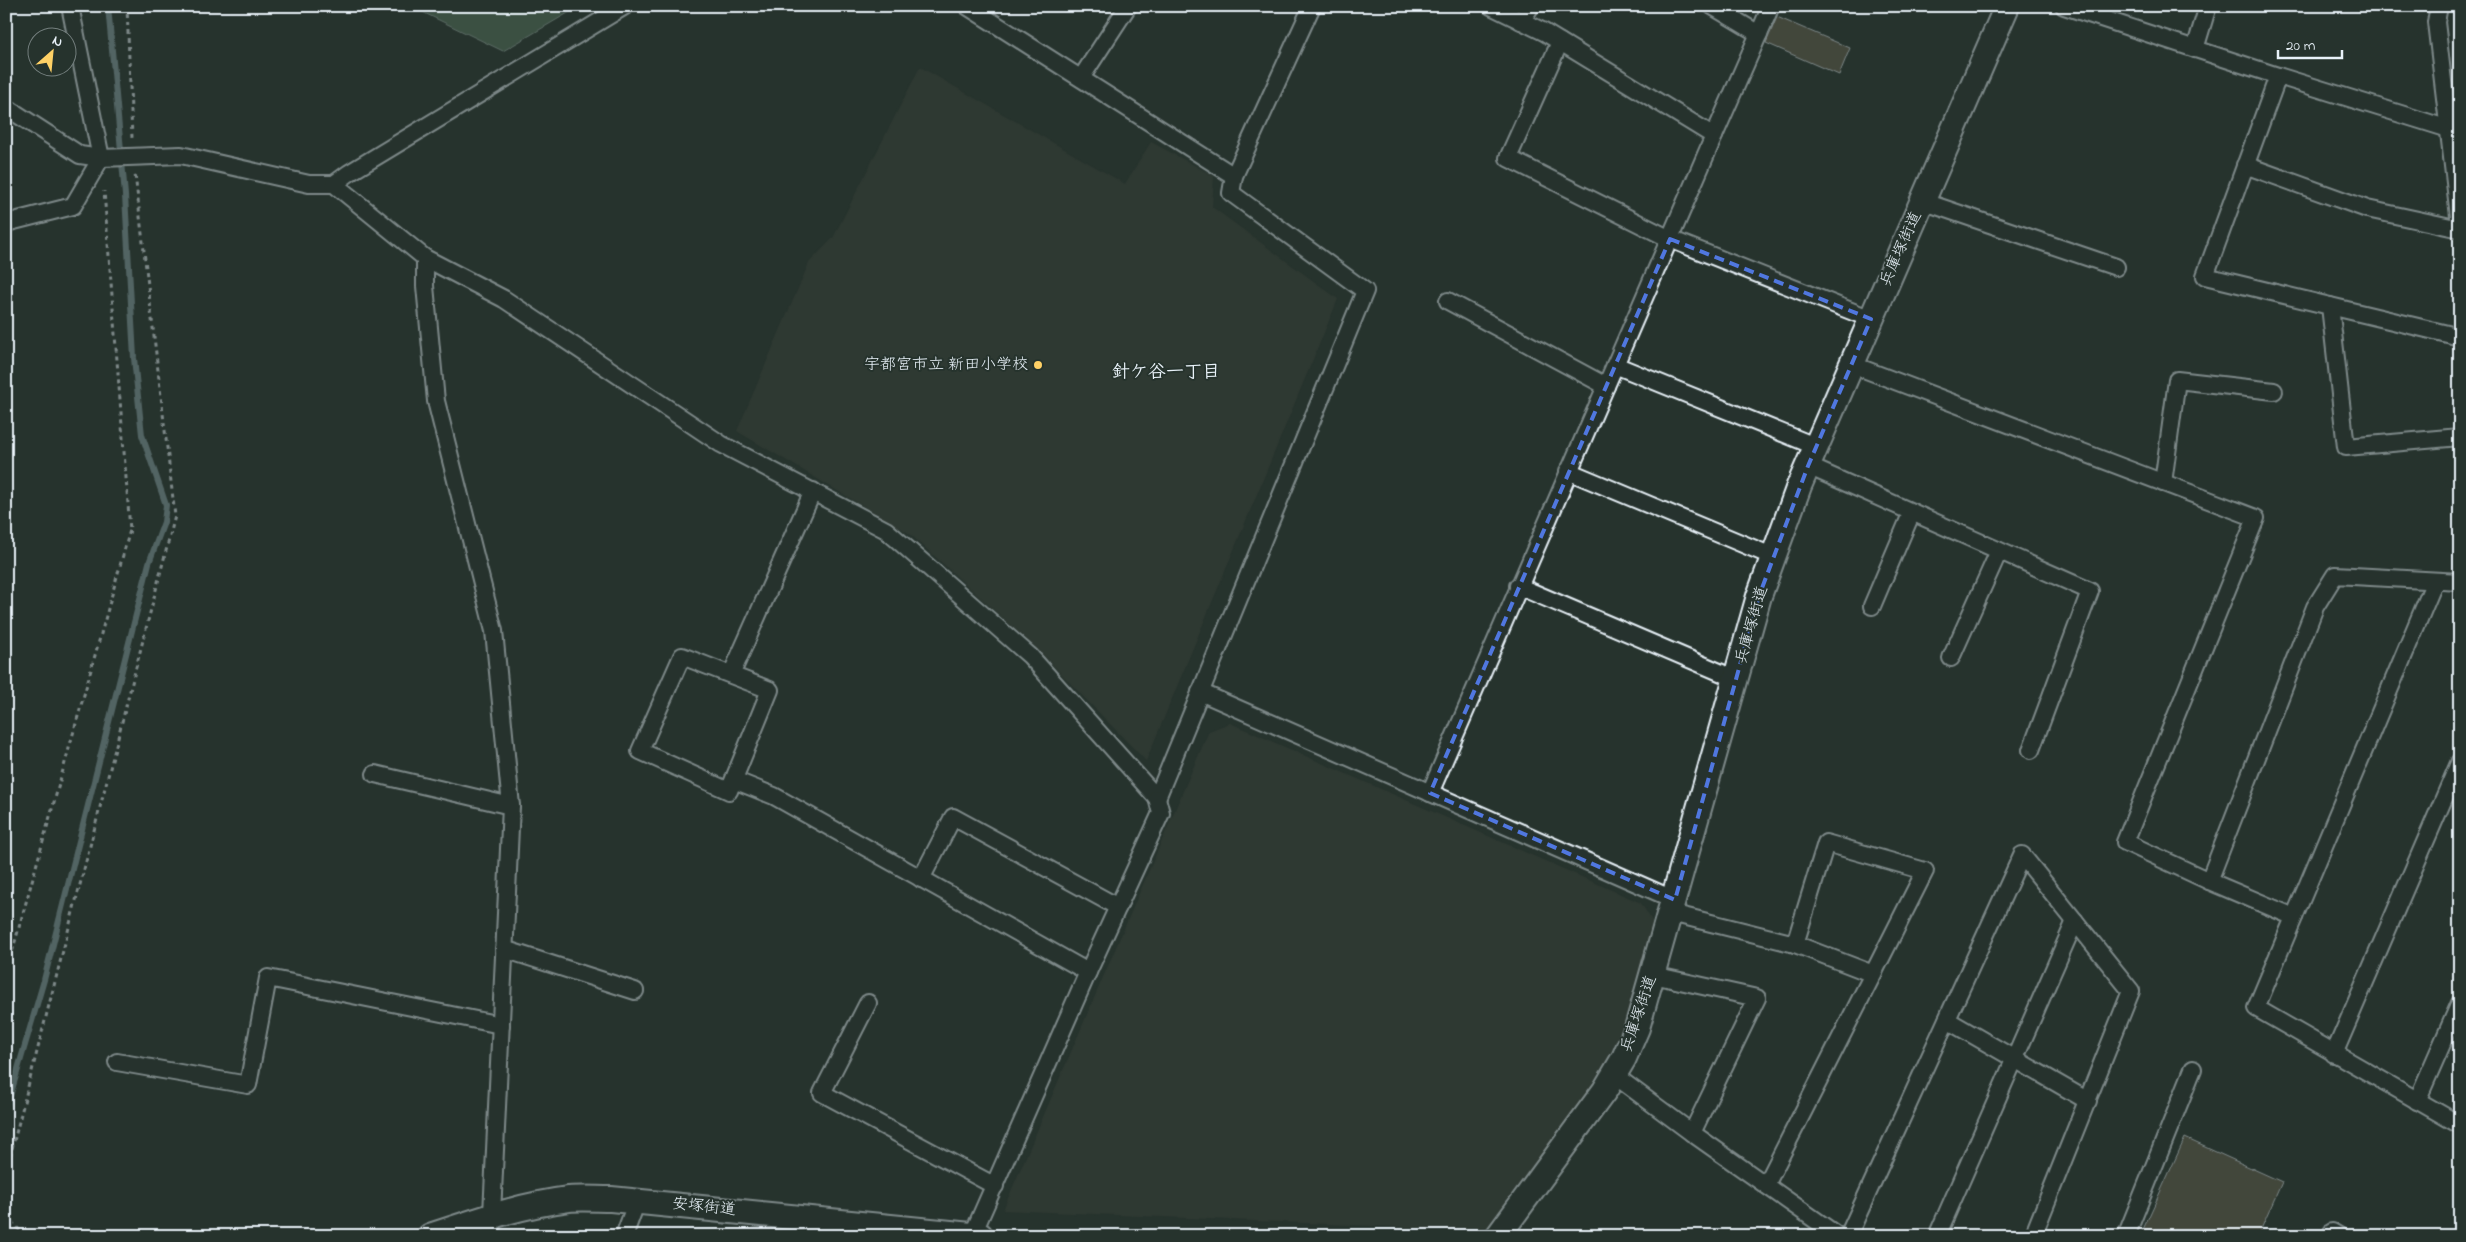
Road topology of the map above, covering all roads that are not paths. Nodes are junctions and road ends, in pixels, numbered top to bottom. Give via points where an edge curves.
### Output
1 (70, 6) edge
2 (625, 6) edge
3 (967, 6) edge
4 (1128, 6) edge
5 (1312, 6) edge
6 (1491, 6) edge
7 (1531, 6) edge
8 (1712, 6) edge
9 (1771, 6) edge
10 (2007, 6) edge
11 (2064, 6) edge
12 (2208, 6) edge
13 (2439, 6) edge
14 (1521, 21) junction
15 (1759, 34) junction
16 (1560, 42) junction
17 (2195, 49) junction
18 (2278, 76) junction
19 (1081, 78) junction
20 (6, 108) edge
21 (2449, 129) junction
22 (1714, 136) junction
23 (101, 158) junction
24 (2245, 165) junction
25 (1234, 176) junction
26 (334, 184) junction
27 (1922, 201) junction
28 (6, 223) edge
29 (2460, 225) edge
30 (2460, 229) edge
31 (1670, 239) junction
32 (425, 258) junction
33 (2116, 267) dead end
34 (1448, 301) dead end
35 (2330, 306) junction
36 (1871, 319) junction
37 (2460, 337) edge
38 (1615, 365) junction
39 (1853, 365) junction
40 (1606, 386) junction
41 (2274, 391) dead end
42 (2460, 437) edge
43 (1812, 456) junction
44 (1568, 472) junction
45 (2162, 482) junction
46 (813, 491) junction
47 (1912, 512) junction
48 (1999, 551) junction
49 (1774, 557) junction
50 (2435, 581) junction
51 (2460, 582) edge
52 (1518, 586) junction
53 (1872, 606) dead end
54 (1952, 658) dead end
55 (731, 675) junction
56 (1736, 679) junction
57 (1200, 692) junction
58 (2031, 750) dead end
59 (2460, 761) edge
60 (375, 774) dead end
61 (734, 780) junction
62 (1430, 793) junction
63 (1157, 798) junction
64 (511, 806) junction
65 (921, 879) junction
66 (2209, 881) junction
67 (1673, 906) junction
68 (1118, 907) junction
69 (2294, 917) junction
70 (2075, 921) junction
71 (1795, 944) junction
72 (504, 949) junction
73 (1088, 972) junction
74 (1873, 974) junction
75 (1653, 975) junction
76 (636, 991) dead end
77 (868, 1002) dead end
78 (2460, 1003) edge
79 (1947, 1020) junction
80 (501, 1025) junction
81 (2334, 1054) junction
82 (2015, 1058) junction
83 (116, 1062) dead end
84 (2193, 1069) dead end
85 (1614, 1075) junction
86 (2088, 1101) junction
87 (2418, 1101) junction
88 (2460, 1124) edge
89 (1692, 1133) junction
90 (1766, 1185) junction
91 (995, 1186) junction
92 (637, 1201) junction
93 (491, 1226) edge
94 (975, 1235) edge
95 (430, 1236) edge
96 (624, 1236) edge
97 (1498, 1236) edge
98 (1838, 1236) edge
99 (1848, 1236) edge
100 (1937, 1236) edge
101 (2033, 1236) edge
102 (2126, 1236) edge
103 (2330, 1236) edge
104 (2339, 1236) edge

1 - 23 street
2 - 26 street
3 - 19 street
4 - 19 street
5 - 25 street
6 - 14 street
7 - 14 street
8 - 15 street
9 - 15 street
10 - 27 street, 兵庫塚街道
11 - 17 street
12 - 17 street
13 - 21 street via 2436,22
14 - 16 street
15 - 22 street
16 - 22 street
16 - 31 street via 1508,158
17 - 18 street
18 - 21 street
18 - 24 street
19 - 25 street
20 - 23 street via 80,155
21 - 29 street
22 - 31 street
23 - 26 street via 181,156 309,184
23 - 28 street via 73,206
24 - 30 street via 2367,209
24 - 35 street via 2205,276
25 - 57 street via 1231,193 1365,291
26 - 32 street
27 - 33 street
27 - 36 street, 兵庫塚街道
31 - 36 street
31 - 38 street
32 - 46 street via 504,299 721,444
32 - 64 street via 436,401 494,632
34 - 40 street
35 - 37 street
35 - 42 street via 2346,447
36 - 39 street, 兵庫塚街道
38 - 40 street
38 - 43 street
39 - 43 street, 兵庫塚街道
39 - 45 street
40 - 44 street
41 - 45 street via 2177,380
43 - 47 street
43 - 49 street, 兵庫塚街道
44 - 49 street
44 - 52 street
45 - 66 street via 2256,518 2125,842
46 - 55 street
46 - 63 street via 886,530 1030,656
47 - 48 street
47 - 53 street
48 - 54 street
48 - 58 street via 2090,591
49 - 56 street, 兵庫塚街道 via 1759,596
50 - 51 street
50 - 66 street via 2335,575 2315,607
50 - 69 street
52 - 56 street
52 - 62 street
55 - 61 street via 770,690
55 - 61 street via 682,656 640,751 730,791
56 - 67 street, 兵庫塚街道
57 - 62 street
57 - 63 street
59 - 81 street
60 - 64 street
61 - 65 street via 774,796
62 - 67 street
63 - 68 street via 1161,813
64 - 72 street
65 - 68 street via 953,817
65 - 73 street
66 - 69 street
67 - 71 street
67 - 75 street, 兵庫塚街道
68 - 73 street
69 - 81 street via 2256,1008
70 - 79 street via 2022,855
70 - 82 street
70 - 86 street via 2131,991
71 - 74 street
71 - 74 street via 1826,843 1925,871
72 - 76 street
72 - 80 street
73 - 91 street
74 - 90 street
75 - 85 street, 兵庫塚街道 via 1637,1028
75 - 89 street via 1757,998
77 - 91 street via 822,1093
78 - 87 street
79 - 82 street
79 - 99 street
80 - 83 street via 268,978 248,1085
80 - 93 street
81 - 87 street
82 - 86 street
82 - 100 street
84 - 102 street
85 - 89 street
85 - 97 street, 兵庫塚街道
86 - 101 street
87 - 88 street
89 - 90 street
90 - 98 street
91 - 94 street
92 - 93 street, 安塚街道 via 569,1199
92 - 94 street, 安塚街道
92 - 96 street
93 - 95 street, 安塚街道
103 - 104 street via 2332,1232

